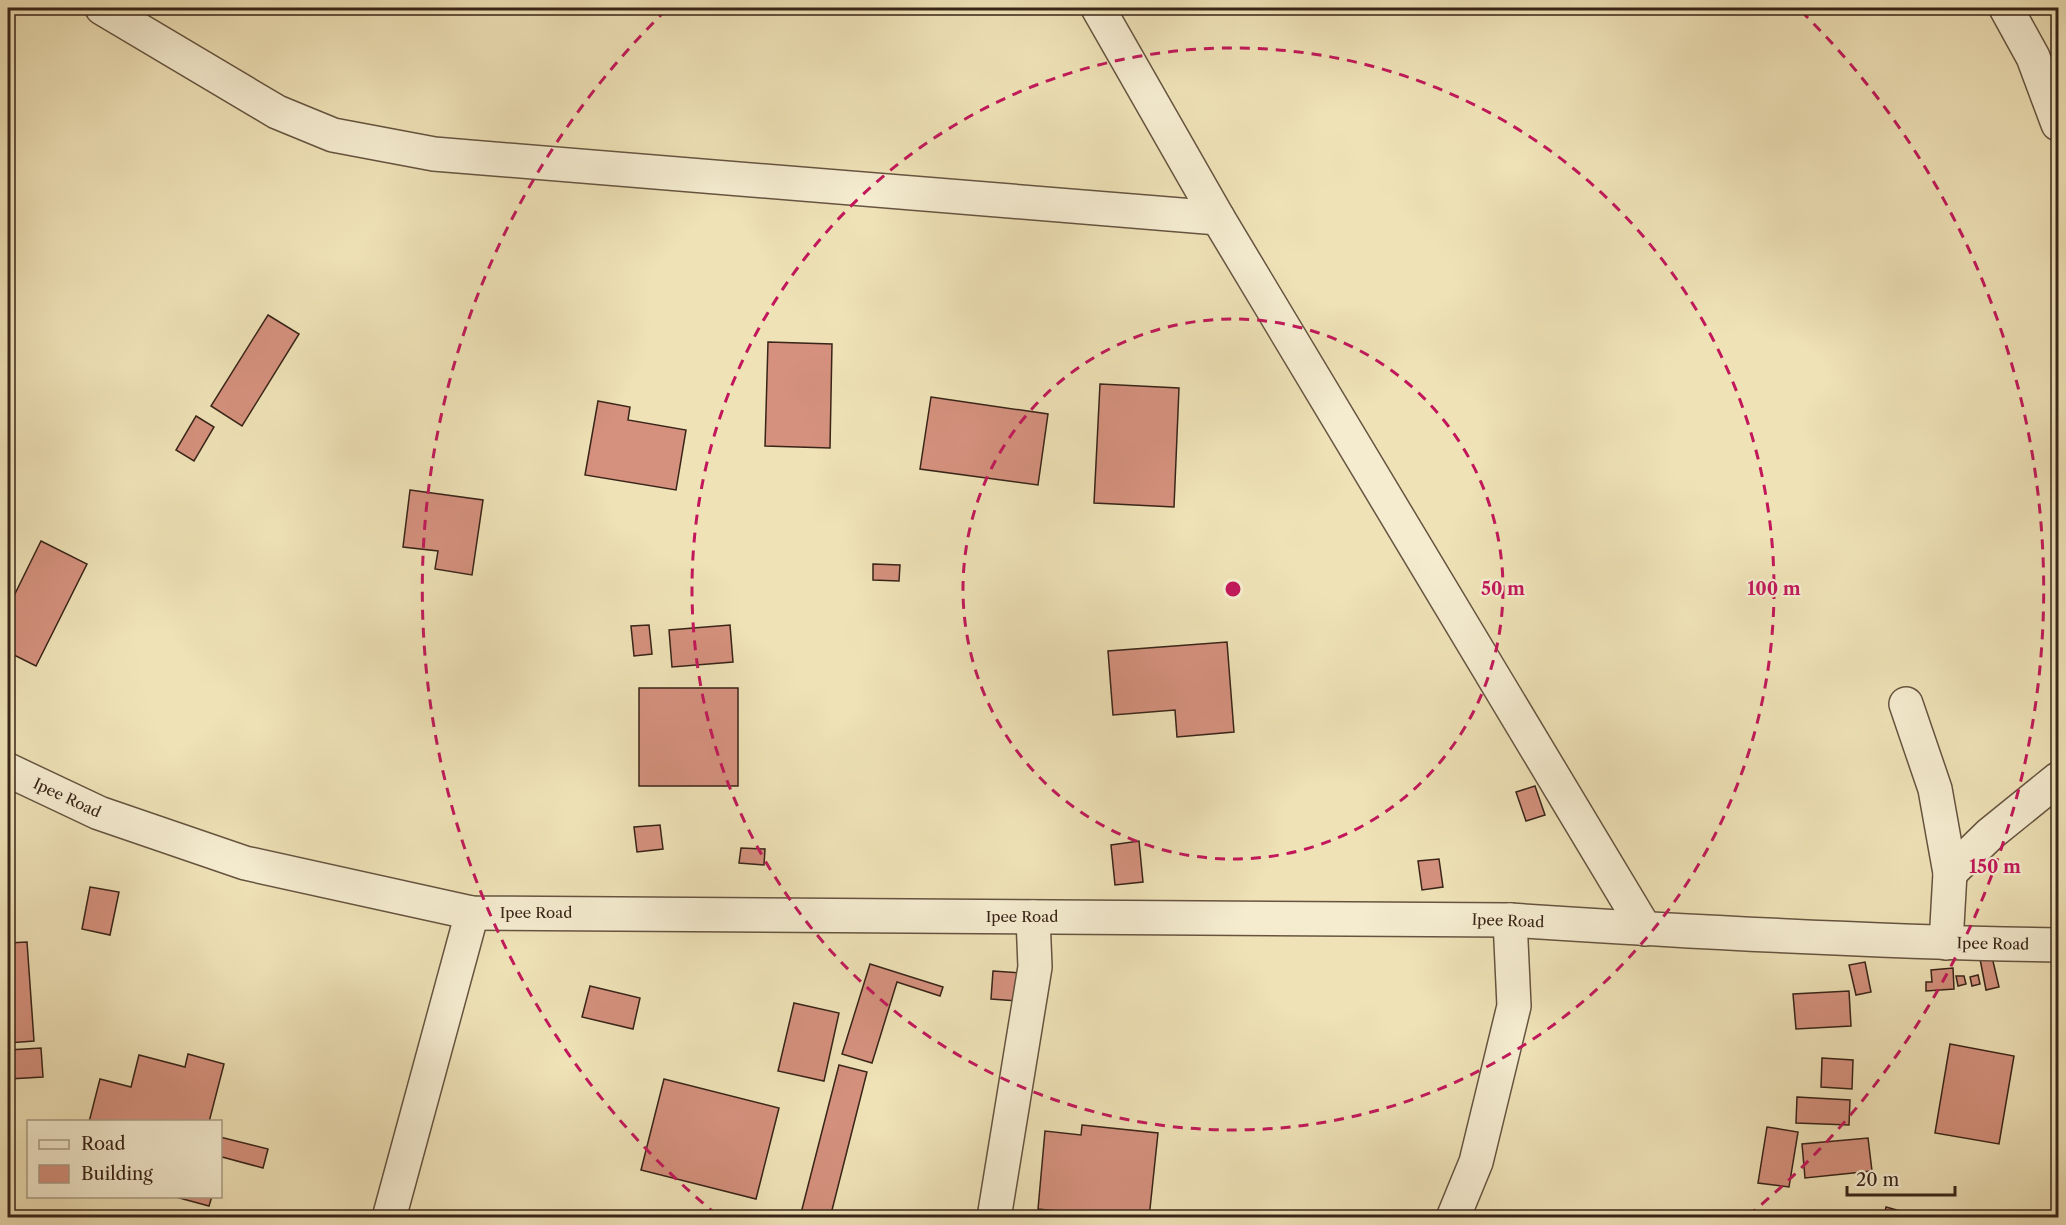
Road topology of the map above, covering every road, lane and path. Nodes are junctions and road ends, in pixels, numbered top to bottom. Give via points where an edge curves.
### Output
1 (102, 8) edge
2 (1098, 8) edge
3 (2006, 8) edge
4 (2057, 118) edge
5 (1218, 218) junction
6 (1906, 704) dead end
7 (8, 770) edge
8 (2058, 779) edge
9 (1950, 873) junction
10 (472, 913) junction
11 (1033, 917) junction
12 (1510, 920) junction
13 (1645, 929) junction
14 (1946, 943) junction
15 (2058, 945) edge
16 (389, 1218) edge
17 (994, 1218) edge
18 (1453, 1218) edge

1 - 5 street via 277,111 333,135 423,152
2 - 5 street
3 - 4 street via 2034,57
5 - 13 street
6 - 9 street via 1935,789
7 - 10 street, Ipee Road via 99,813 245,863
8 - 9 street via 1990,834
9 - 14 street
10 - 11 street, Ipee Road
10 - 16 street
11 - 12 street, Ipee Road
11 - 17 street via 1035,967
12 - 13 street, Ipee Road
12 - 18 street via 1514,1006 1476,1162
13 - 14 street, Ipee Road
14 - 15 street, Ipee Road

